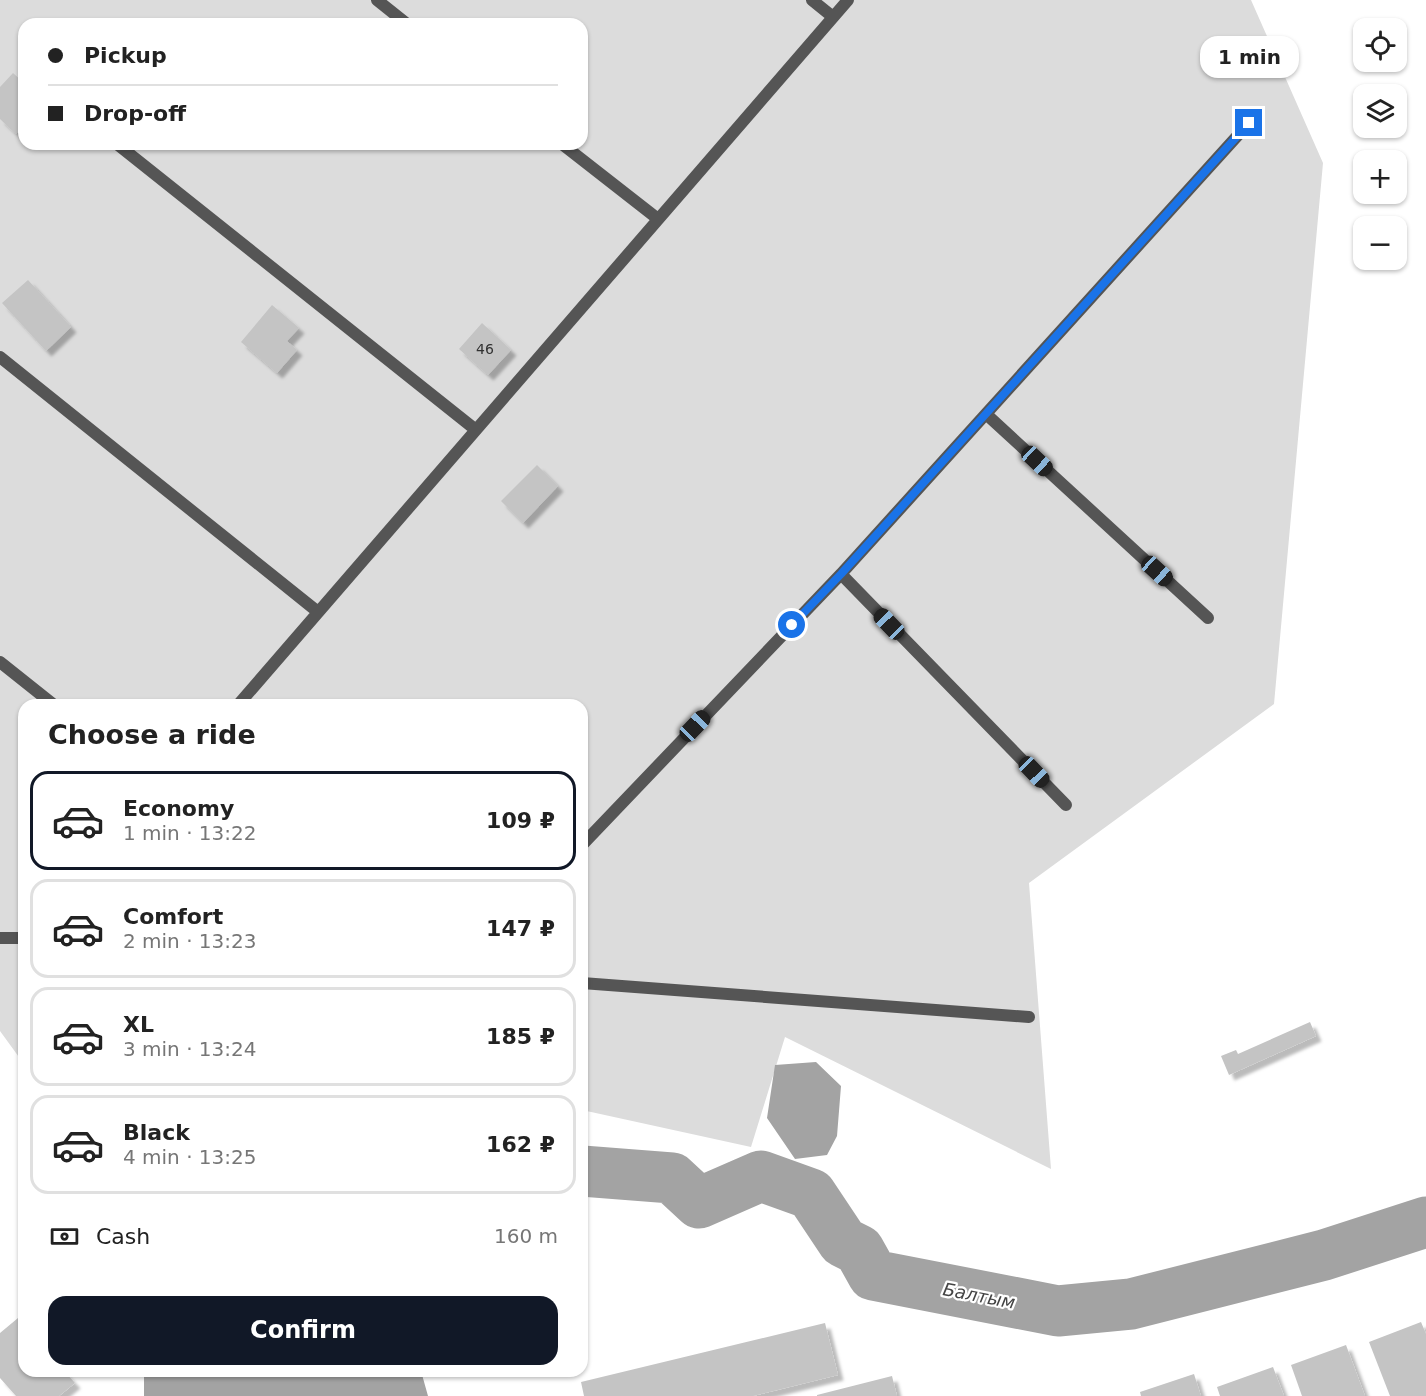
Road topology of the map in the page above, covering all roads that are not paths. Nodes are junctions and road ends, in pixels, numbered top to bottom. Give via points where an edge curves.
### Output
1 (376, 0) edge
2 (812, 0) edge
3 (848, 0) edge
4 (833, 17) junction
5 (399, 18) edge
6 (1249, 123) dead end
7 (125, 150) edge
8 (570, 150) edge
9 (658, 219) junction
10 (0, 357) edge
11 (986, 414) junction
12 (476, 430) junction
13 (841, 574) junction
14 (318, 612) junction
15 (1208, 618) dead end
16 (0, 662) edge
17 (46, 699) edge
18 (243, 699) edge
19 (1066, 805) dead end
20 (588, 839) edge
21 (0, 938) edge
22 (18, 938) edge
23 (588, 983) edge
24 (1029, 1017) dead end

1 - 5 lane
2 - 4 lane
3 - 4 lane
4 - 9 lane
6 - 11 lane
7 - 12 lane
8 - 9 lane
9 - 12 lane
10 - 14 lane
11 - 13 lane
11 - 15 lane
12 - 14 lane
13 - 19 lane
13 - 20 lane
14 - 18 lane
16 - 17 lane
21 - 22 lane
23 - 24 lane

